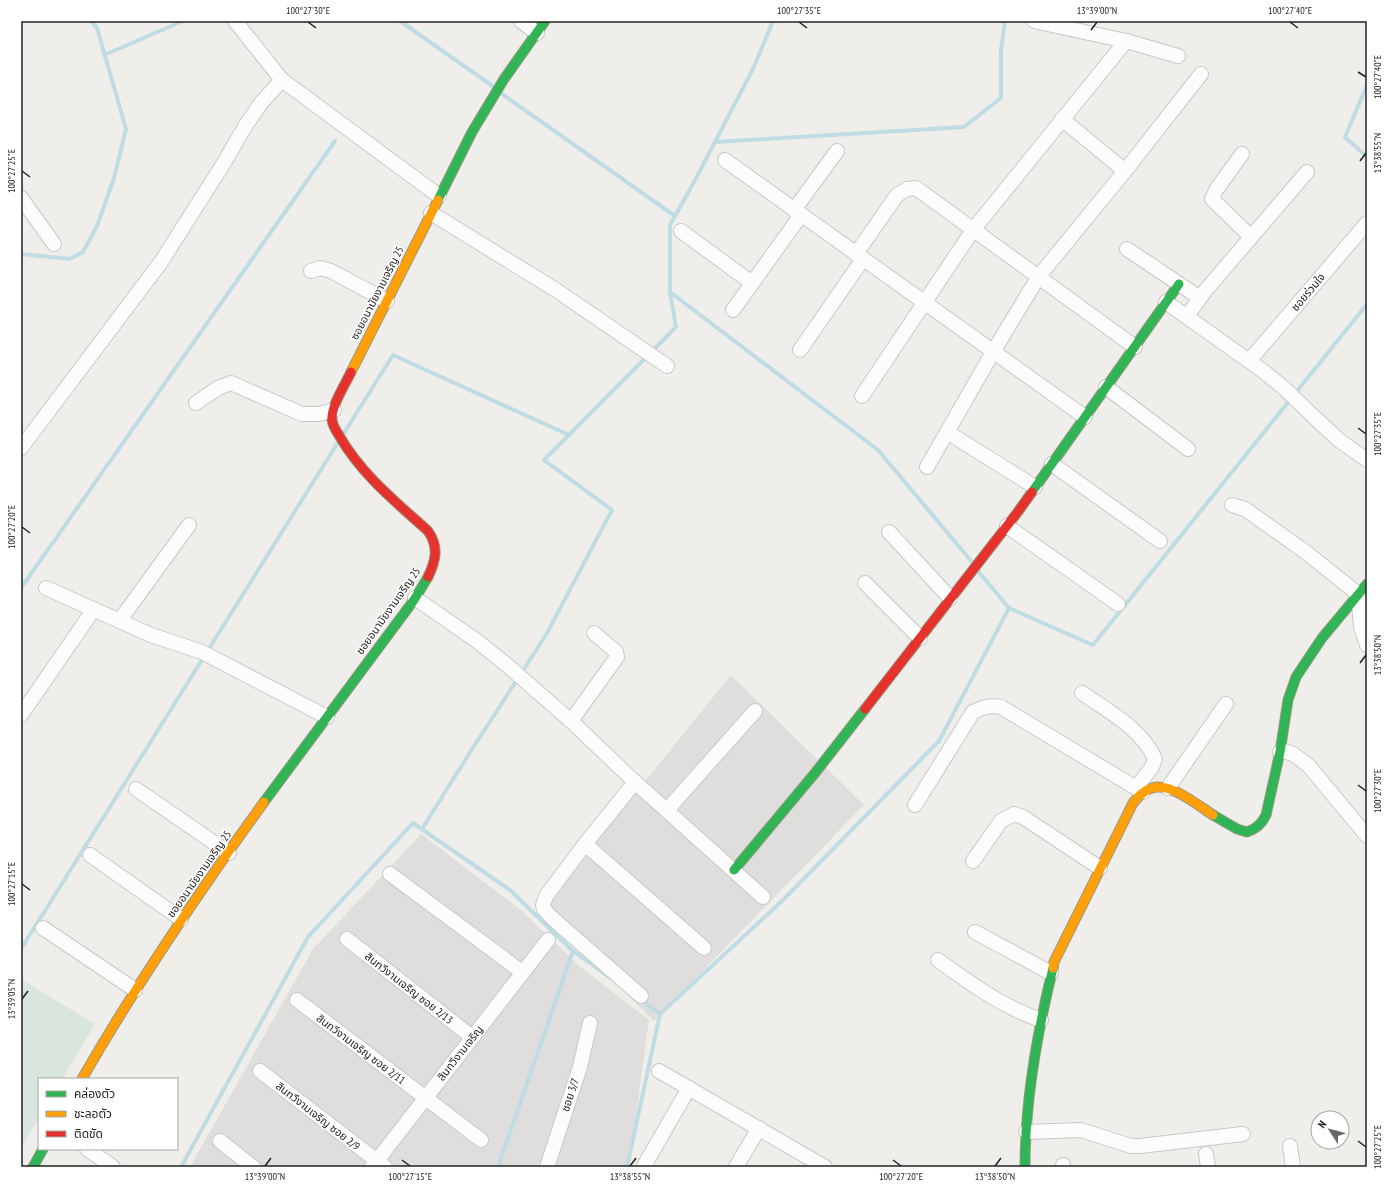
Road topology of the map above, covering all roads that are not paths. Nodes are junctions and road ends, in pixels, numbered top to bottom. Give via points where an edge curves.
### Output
1 (235, 21) edge
2 (521, 21) edge
3 (545, 21) edge
4 (1034, 21) edge
5 (537, 33) junction
6 (1126, 41) junction
7 (1178, 56) dead end
8 (1201, 74) dead end
9 (282, 80) junction
10 (1062, 119) junction
11 (837, 151) dead end
12 (1242, 154) dead end
13 (725, 160) dead end
14 (1125, 171) junction
15 (1307, 172) dead end
16 (439, 196) junction
17 (21, 198) edge
18 (431, 213) junction
19 (798, 213) junction
20 (1367, 223) edge
21 (973, 230) junction
22 (681, 231) dead end
23 (1251, 238) junction
24 (54, 244) dead end
25 (1127, 250) dead end
26 (860, 257) junction
27 (311, 272) dead end
28 (1039, 276) junction
29 (752, 283) junction
30 (1179, 284) junction
31 (1200, 298) junction
32 (387, 301) junction
33 (1166, 302) junction
34 (924, 303) junction
35 (733, 310) dead end
36 (1186, 316) junction
37 (1135, 346) junction
38 (800, 350) dead end
39 (993, 352) junction
40 (1249, 361) junction
41 (667, 366) dead end
42 (1106, 387) junction
43 (862, 396) dead end
44 (196, 403) dead end
45 (334, 410) junction
46 (1085, 417) junction
47 (947, 432) junction
48 (21, 448) edge
49 (1188, 449) dead end
50 (1367, 460) edge
51 (1052, 464) junction
52 (927, 467) dead end
53 (1036, 487) junction
54 (1232, 506) dead end
55 (189, 525) dead end
56 (1007, 526) junction
57 (889, 532) dead end
58 (1160, 541) dead end
59 (865, 583) dead end
60 (1367, 584) edge
61 (46, 588) dead end
62 (1358, 594) junction
63 (415, 598) junction
64 (950, 598) junction
65 (1118, 604) dead end
66 (94, 609) junction
67 (120, 620) junction
68 (594, 633) dead end
69 (920, 638) junction
70 (1367, 645) edge
71 (1082, 693) dead end
72 (1226, 704) dead end
73 (755, 711) dead end
74 (21, 715) edge
75 (327, 717) junction
76 (571, 721) junction
77 (1280, 752) junction
78 (635, 782) junction
79 (1168, 788) junction
80 (136, 789) dead end
81 (1139, 790) junction
82 (915, 805) dead end
83 (667, 810) junction
84 (1367, 836) edge
85 (585, 844) junction
86 (229, 853) junction
87 (90, 855) dead end
88 (973, 861) dead end
89 (1100, 868) junction
90 (734, 870) junction
91 (390, 874) dead end
92 (763, 897) dead end
93 (181, 919) junction
94 (43, 928) dead end
95 (975, 932) dead end
96 (346, 939) dead end
97 (548, 940) dead end
98 (704, 948) dead end
99 (938, 960) dead end
100 (522, 972) junction
101 (1051, 974) junction
102 (135, 990) junction
103 (641, 996) dead end
104 (297, 1000) dead end
105 (1041, 1020) junction
106 (590, 1023) dead end
107 (472, 1037) junction
108 (260, 1071) dead end
109 (659, 1071) dead end
110 (85, 1078) edge
111 (689, 1088) junction
112 (425, 1098) junction
113 (759, 1128) junction
114 (1026, 1132) junction
115 (1243, 1134) dead end
116 (481, 1140) dead end
117 (220, 1141) dead end
118 (1290, 1146) dead end
119 (42, 1150) edge
120 (88, 1150) edge
121 (378, 1165) edge
122 (644, 1166) edge
123 (33, 1167) edge
124 (114, 1167) edge
125 (253, 1167) edge
126 (547, 1167) edge
127 (736, 1167) edge
128 (826, 1167) edge
129 (1025, 1167) edge
130 (1292, 1167) edge

1 - 9 street
2 - 5 street
3 - 5 street, ซอยอนามัยงามเจริญ 25
4 - 6 street
5 - 16 street, ซอยอนามัยงามเจริญ 25 via 472,132
6 - 7 street
6 - 10 street
8 - 14 street
9 - 16 street
9 - 48 street via 261,103 246,125 161,262
10 - 14 street
10 - 21 street
11 - 19 street
12 - 23 street via 1216,190 1212,200
13 - 19 street
14 - 28 street
15 - 23 street
16 - 18 street, ซอยอนามัยงามเจริญ 25
17 - 24 street
18 - 32 street, ซอยอนามัยงามเจริญ 25
18 - 41 street via 556,290
19 - 26 street
19 - 29 street
20 - 40 street, ซอยร่วมใจ
21 - 26 street via 916,188 906,189 897,195
21 - 28 street
21 - 34 street
22 - 29 street
23 - 31 street
25 - 30 street
26 - 34 street
26 - 38 street
27 - 32 street via 320,268 331,271
28 - 37 street
28 - 39 street
29 - 35 street
30 - 31 street
30 - 33 street
31 - 36 street
32 - 45 street, ซอยอนามัยงามเจริญ 25
33 - 36 street
33 - 37 street
34 - 39 street
34 - 43 street
36 - 40 street
37 - 42 street
39 - 46 street
39 - 47 street
40 - 50 street via 1284,388 1340,441
42 - 46 street
42 - 49 street
44 - 45 street via 218,388 231,383 302,414 319,414
45 - 63 street, ซอยอนามัยงามเจริญ 25 via 332,423 359,466 434,538 436,561
46 - 51 street
47 - 52 street
47 - 53 street
51 - 53 street
51 - 58 street
53 - 56 street
54 - 62 street via 1245,509 1307,553
55 - 67 street
56 - 64 street
56 - 65 street
57 - 64 street
59 - 69 street
60 - 62 street
61 - 66 street
62 - 70 street via 1361,628
62 - 77 street via 1322,638 1296,677 1288,700
63 - 75 street, ซอยอนามัยงามเจริญ 25
63 - 76 street via 477,641
64 - 69 street
66 - 67 street
66 - 74 street
67 - 75 street via 151,635 202,652
68 - 76 street via 616,652 617,657
69 - 90 street via 815,773
71 - 81 street via 1137,732 1151,750 1155,759
72 - 79 street
73 - 83 street
75 - 86 street, ซอยอนามัยงามเจริญ 25
76 - 78 street
77 - 79 street via 1266,814 1254,830 1247,832 1237,829
77 - 84 street via 1293,754 1308,765
78 - 83 street
78 - 85 street
79 - 81 street via 1154,786
80 - 86 street
81 - 82 street via 1001,707 992,705 973,712
81 - 89 street
83 - 90 street
85 - 98 street
85 - 103 street via 546,896 544,909
86 - 93 street, ซอยอนามัยงามเจริญ 25
87 - 93 street
88 - 89 street via 1001,821 1014,814 1023,817
89 - 101 street via 1062,944
90 - 92 street
91 - 100 street
93 - 102 street, ซอยอนามัยงามเจริญ 25
94 - 102 street
95 - 101 street
96 - 107 street, สินทวีงามเจริญ ซอย 2/13
97 - 100 street, สินทวีงามเจริญ
99 - 105 street via 985,992
100 - 107 street, สินทวีงามเจริญ
101 - 105 street
102 - 110 street, ซอยอนามัยงามเจริญ 25 via 99,1048
104 - 112 street, สินทวีงามเจริญ ซอย 2/11
105 - 114 street
106 - 126 street, ซอย 3/7 via 580,1067
107 - 112 street, สินทวีงามเจริญ
108 - 121 street, สินทวีงามเจริญ ซอย 2/9
109 - 111 street
111 - 113 street
111 - 122 street
112 - 116 street, สินทวีงามเจริญ ซอย 2/11
112 - 121 street, สินทวีงามเจริญ
113 - 127 street
113 - 128 street
114 - 115 street via 1081,1130 1131,1146
114 - 129 street
117 - 125 street
118 - 130 street
119 - 123 street
120 - 124 street

